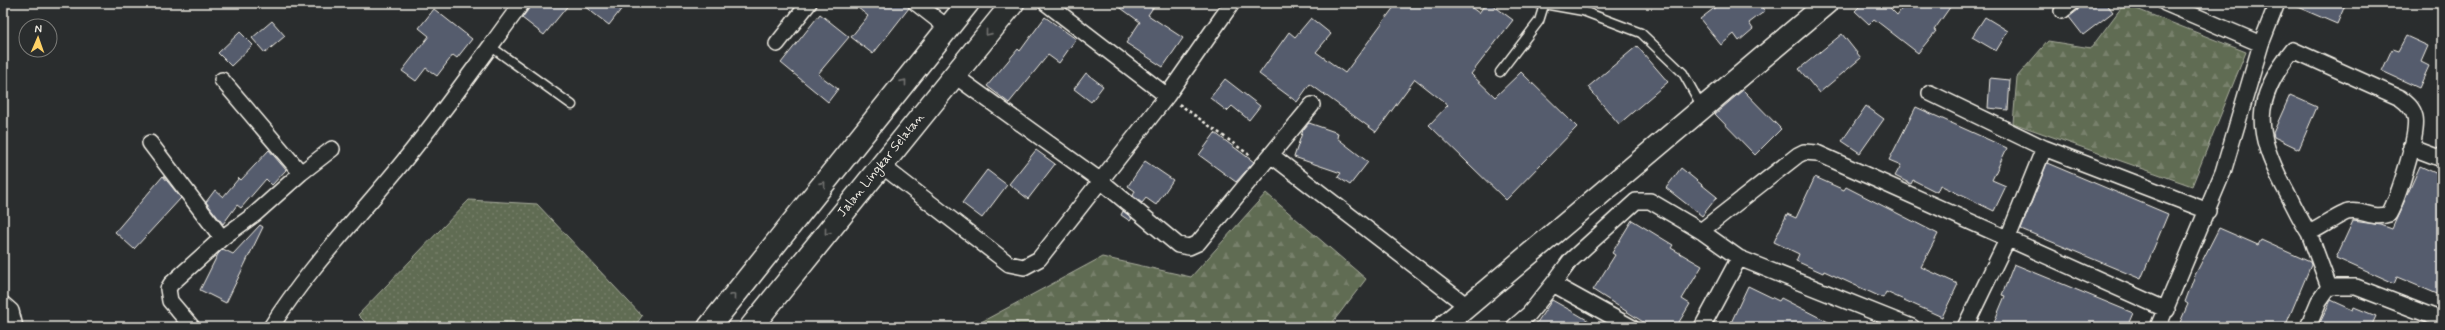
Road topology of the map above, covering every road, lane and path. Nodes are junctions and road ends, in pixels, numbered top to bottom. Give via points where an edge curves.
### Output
1 (522, 3) edge
2 (809, 3) edge
3 (916, 3) edge
4 (968, 3) edge
5 (1013, 3) edge
6 (1046, 3) edge
7 (1232, 3) edge
8 (1827, 3) edge
9 (2164, 3) edge
10 (2276, 3) edge
11 (1541, 4) edge
12 (948, 28) junction
13 (777, 44) dead end
14 (2261, 44) junction
15 (490, 46) junction
16 (1500, 72) dead end
17 (954, 76) junction
18 (222, 80) dead end
19 (1930, 93) dead end
20 (1167, 96) junction
21 (890, 99) junction
22 (572, 105) dead end
23 (1312, 105) dead end
24 (1703, 108) junction
25 (919, 118) junction
26 (150, 143) dead end
27 (2410, 147) junction
28 (2044, 148) junction
29 (332, 149) dead end
30 (2442, 159) edge
31 (1267, 160) junction
32 (881, 165) junction
33 (301, 173) junction
34 (1102, 181) junction
35 (2208, 211) junction
36 (1701, 231) junction
37 (2309, 233) junction
38 (222, 238) junction
39 (2007, 240) junction
40 (1739, 258) junction
41 (1553, 284) junction
42 (2329, 287) junction
43 (3, 304) edge
44 (1467, 306) junction
45 (2167, 310) junction
46 (2442, 320) edge
47 (1446, 326) edge
48 (15, 327) edge
49 (192, 327) edge
50 (271, 327) edge
51 (709, 327) edge
52 (751, 327) edge
53 (1514, 327) edge
54 (1630, 327) edge
55 (1702, 327) edge
56 (1912, 327) edge
57 (1965, 327) edge
58 (2158, 327) edge
59 (2308, 327) edge

1 - 15 street
2 - 13 street
3 - 12 street
4 - 12 highway
5 -> 17 highway, Jalan Lingkar Selatan
6 - 20 street
7 - 20 street
8 - 24 street
9 - 14 street
10 - 14 street
11 - 16 lane via 1539,21
11 - 24 lane via 1583,12 1641,33 1683,73
21 -> 12 highway
14 - 35 street via 2223,172
15 - 22 lane
15 - 50 street via 394,173 336,238 295,290
17 - 25 highway, Jalan Lingkar Selatan
17 - 34 street
18 - 33 street
19 - 28 street
20 - 31 path
20 - 34 street
21 - 25 highway
51 -> 21 highway
23 - 31 street
24 - 44 street
25 - 32 highway, Jalan Lingkar Selatan
26 - 38 street
27 - 30 street
27 - 37 street via 2397,200 2389,214 2374,217 2364,212 2350,211
27 - 37 street via 2416,124 2415,115 2406,102 2293,50 2278,68 2268,88 2261,119 2269,158 2298,217
28 - 35 street
28 - 39 street
29 - 33 street
31 - 34 street via 1198,243 1189,247 1178,245
31 - 44 street
32 - 34 street via 1009,264 1024,268 1039,259
32 -> 52 highway, Jalan Lingkar Selatan
33 - 38 street via 255,214
35 - 45 street
36 - 39 street via 1798,155 1809,152 1822,155
36 - 40 street
36 - 41 street via 1650,201 1636,202 1570,261
37 - 42 street
38 - 49 street via 168,289 170,301
39 - 45 street
39 - 57 street
40 - 55 street
40 - 56 street
41 - 53 street via 1529,314
41 - 54 street
42 - 46 street via 2356,287
42 - 59 street via 2319,301
43 - 48 street via 11,311
44 - 47 street
45 - 58 street

